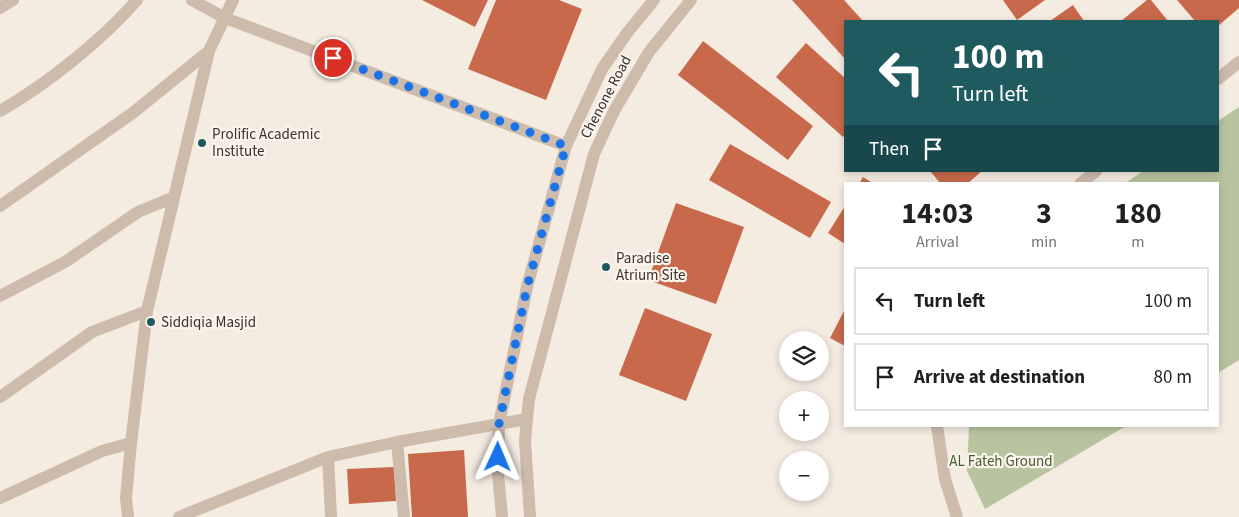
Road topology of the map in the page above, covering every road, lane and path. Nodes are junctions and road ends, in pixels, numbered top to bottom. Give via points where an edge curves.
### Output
1 (14, 0) edge
2 (137, 0) edge
3 (192, 0) edge
4 (233, 0) edge
5 (654, 0) edge
6 (691, 0) edge
7 (0, 8) edge
8 (225, 18) junction
9 (209, 51) junction
10 (1239, 62) edge
11 (1219, 77) edge
12 (0, 111) edge
13 (566, 146) junction
14 (1095, 172) edge
15 (1082, 182) edge
16 (172, 198) junction
17 (0, 206) edge
18 (0, 296) edge
19 (147, 311) junction
20 (0, 397) edge
21 (527, 419) junction
22 (499, 424) junction
23 (937, 427) edge
24 (130, 442) junction
25 (397, 442) junction
26 (328, 457) junction
27 (0, 498) edge
28 (128, 517) edge
29 (179, 517) edge
30 (331, 517) edge
31 (404, 517) edge
32 (502, 517) edge
33 (530, 517) edge
34 (957, 517) edge

1 - 7 street
2 - 12 street via 125,14 27,96
3 - 8 street
4 - 8 street
5 - 13 street, Chenone Road via 602,69
6 - 21 street, Chenone Road via 649,52 614,111 594,154 534,376
8 - 9 street
8 - 13 street
9 - 16 street
9 - 17 street via 134,112
10 - 11 street
13 - 22 street, Chenone Road via 527,287
14 - 15 street
16 - 18 street via 138,212 66,262
16 - 19 street
19 - 20 street via 92,332
19 - 24 street
21 - 22 street
21 - 33 street, Chenone Road
22 - 25 street
22 - 32 street, Chenone Road via 498,474
23 - 34 street via 945,479
24 - 27 street via 102,451
24 - 28 street via 126,498
25 - 26 street
25 - 31 street
26 - 29 street
26 - 30 street

